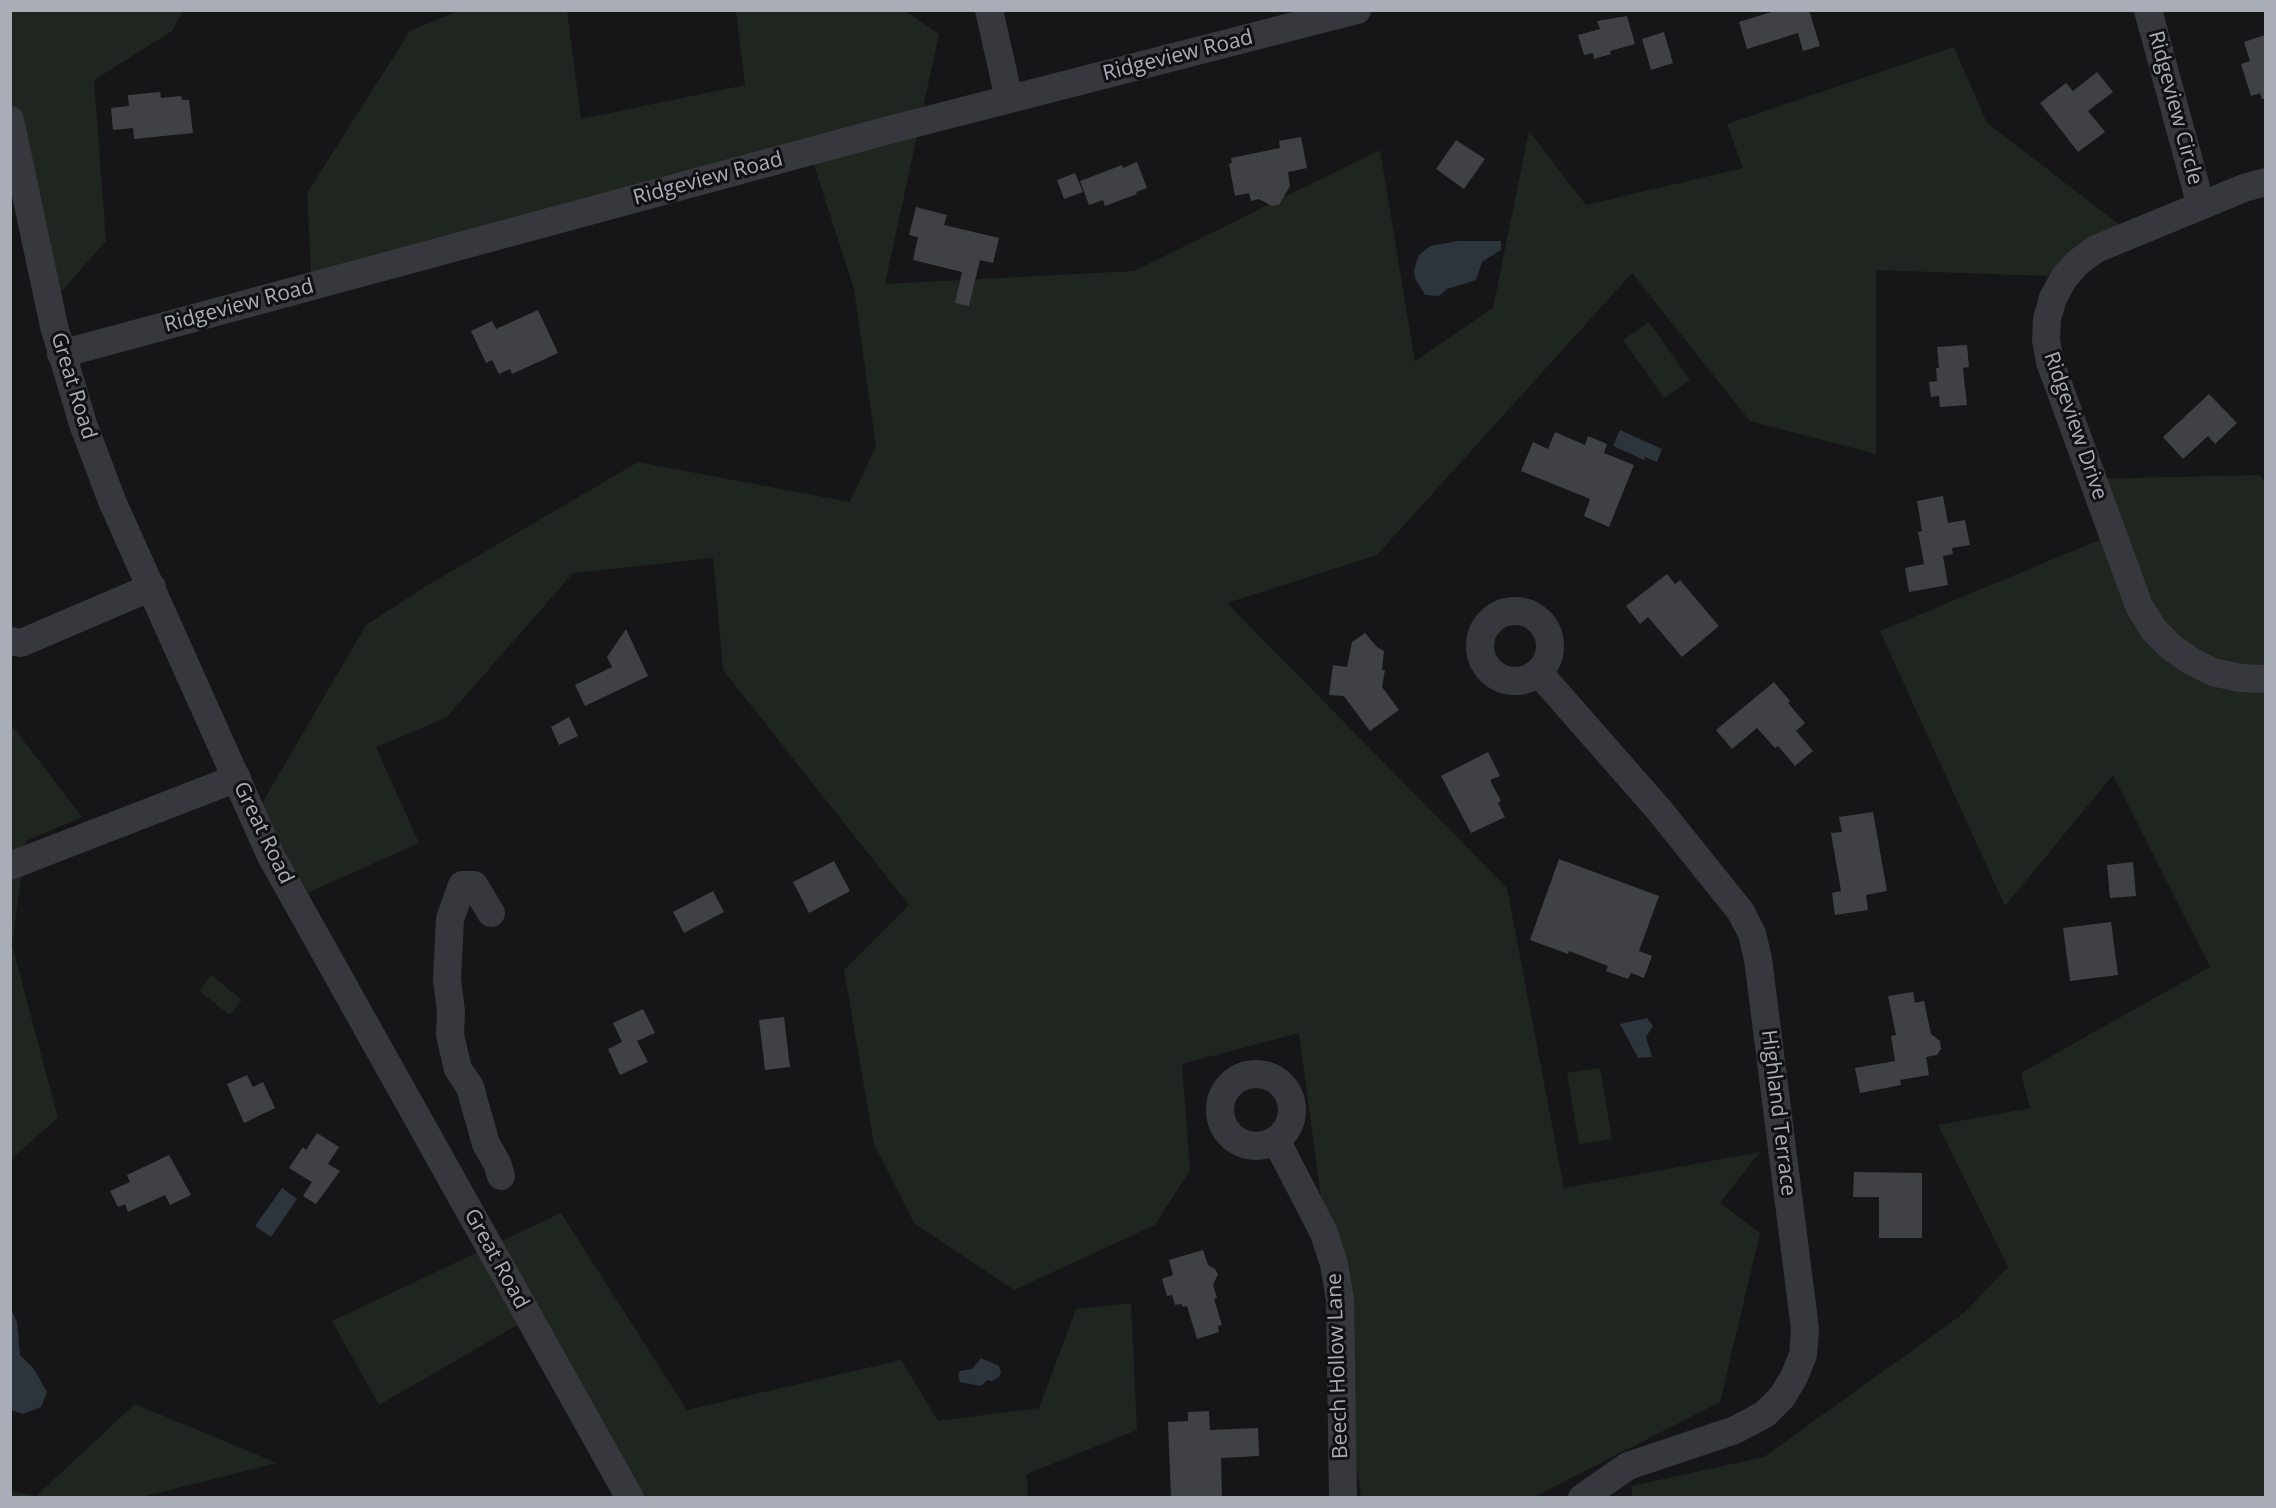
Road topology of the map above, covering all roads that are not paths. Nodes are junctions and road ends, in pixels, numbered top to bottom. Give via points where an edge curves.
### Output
1 (989, 10) edge
2 (1356, 10) edge
3 (2148, 10) edge
4 (1009, 99) junction
5 (10, 120) edge
6 (2265, 182) edge
7 (2201, 206) junction
8 (61, 354) junction
9 (152, 586) junction
10 (10, 640) edge
11 (1539, 673) dead end
12 (2265, 679) edge
13 (237, 778) junction
14 (10, 866) edge
15 (492, 913) dead end
16 (1276, 1140) dead end
17 (501, 1176) dead end
18 (630, 1497) edge
19 (1343, 1497) edge
20 (1582, 1497) edge

1 - 4 street
2 - 4 street, Ridgeview Road
3 - 7 street, Ridgeview Circle
4 - 8 street, Ridgeview Road
5 - 8 street, Great Road
6 - 7 street, Ridgeview Drive
7 - 12 street, Ridgeview Drive via 2096,249 2077,263 2053,298 2046,340 2050,362 2139,606 2154,630 2172,648 2213,672
8 - 9 street, Great Road via 112,501
9 - 10 street via 21,643
9 - 13 street, Great Road
11 - 20 street, Highland Terrace via 1667,820 1741,912 1752,934 1805,1329 1803,1355 1794,1377 1765,1414 1735,1430 1628,1466
13 - 14 street
13 - 18 street, Great Road via 271,856
15 - 17 street via 474,885 462,885 450,919 447,979 450,1035 458,1069 470,1087 486,1144
16 - 19 street, Beech Hollow Lane via 1324,1233 1334,1264 1340,1299

